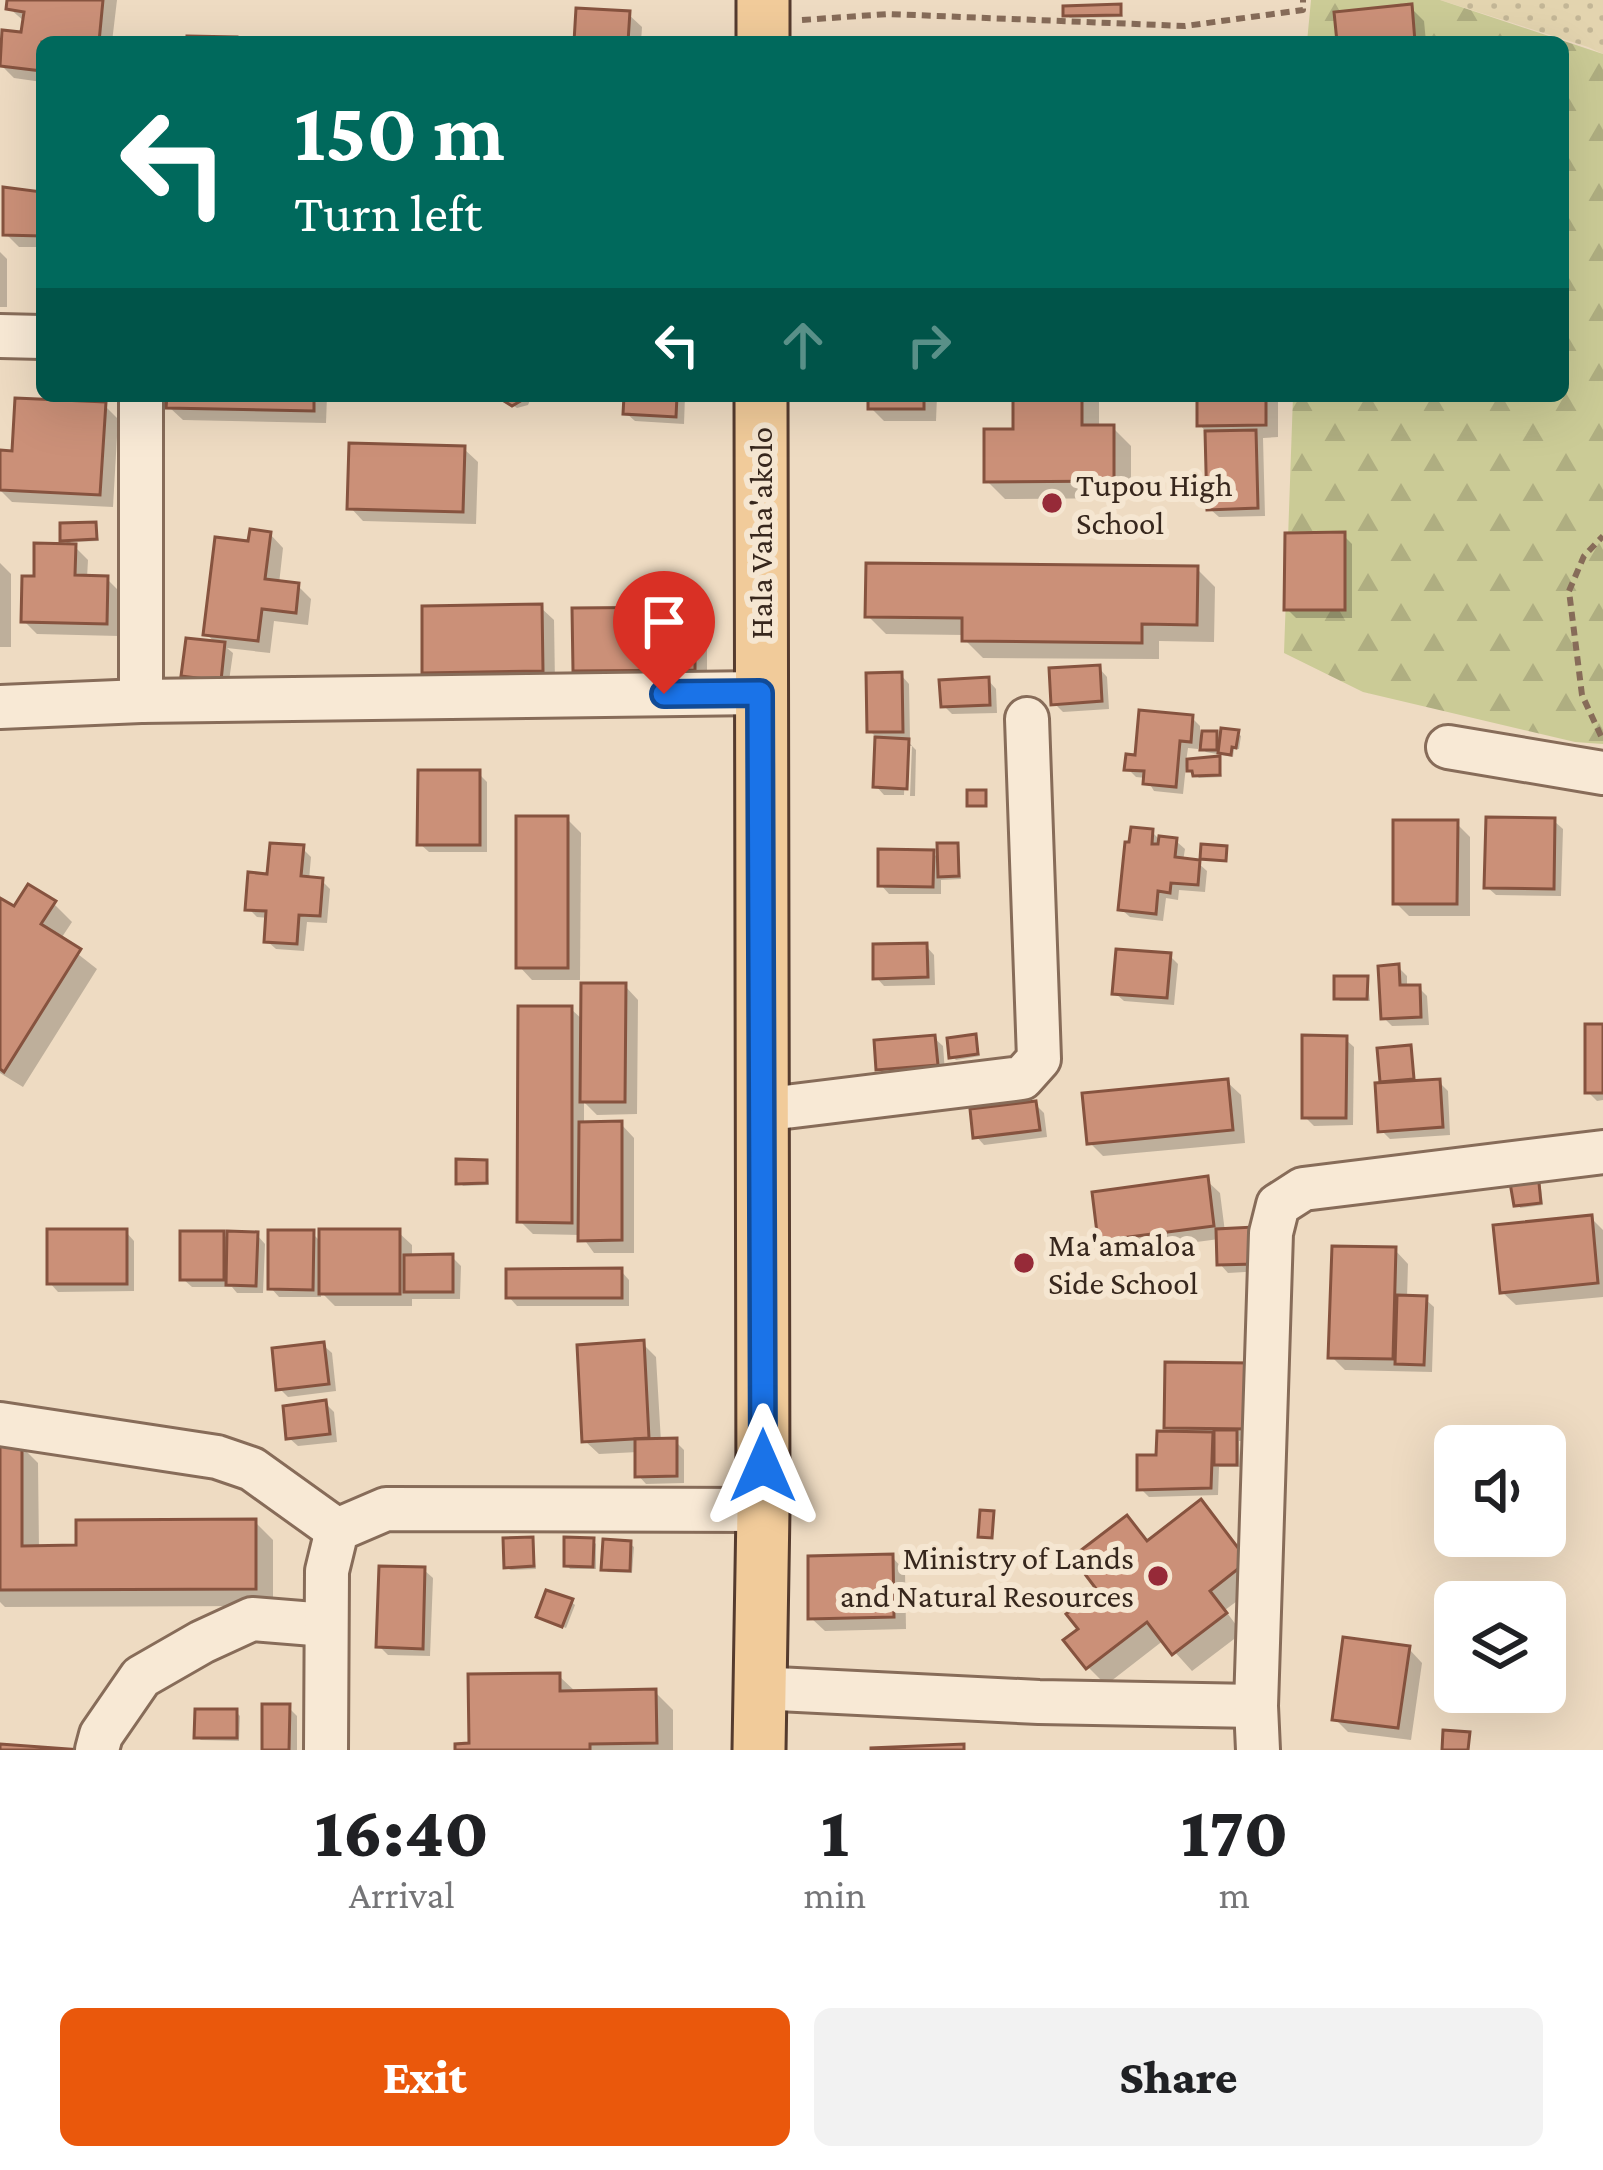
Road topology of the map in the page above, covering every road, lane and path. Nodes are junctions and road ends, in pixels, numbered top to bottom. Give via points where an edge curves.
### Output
1 (1303, 0) edge
2 (763, 22) edge
3 (0, 336) edge
4 (36, 337) edge
5 (141, 402) edge
6 (761, 402) edge
7 (1603, 536) edge
8 (760, 693) junction
9 (141, 701) junction
10 (0, 707) edge
11 (1028, 719) dead end
12 (1603, 739) edge
13 (1448, 747) dead end
14 (1603, 773) edge
15 (761, 1110) junction
16 (1603, 1152) edge
17 (0, 1424) edge
18 (764, 1510) junction
19 (337, 1530) junction
20 (326, 1625) junction
21 (758, 1688) junction
22 (1256, 1706) junction
23 (98, 1750) edge
24 (326, 1750) edge
25 (759, 1750) edge
26 (1258, 1750) edge

1 - 2 path via 1303,10 1184,26 888,14
3 - 4 street
5 - 9 street
6 - 8 main road, Hala Vaha'akolo
7 - 12 path via 1568,591 1582,694
8 - 9 street
8 - 15 main road, Hala Vaha'akolo
9 - 10 street
11 - 15 street via 1039,1060 1022,1078
13 - 14 street
15 - 18 main road, Hala Vaha'akolo
16 - 22 street via 1303,1189 1278,1204
17 - 19 street via 218,1456 252,1468
18 - 19 street via 386,1509
18 - 21 main road, Hala Vaha'akolo
19 - 20 street
20 - 23 street via 252,1618 202,1642 142,1676
20 - 24 street
21 - 22 street
21 - 25 main road, Hala Vaha'akolo
22 - 26 street

